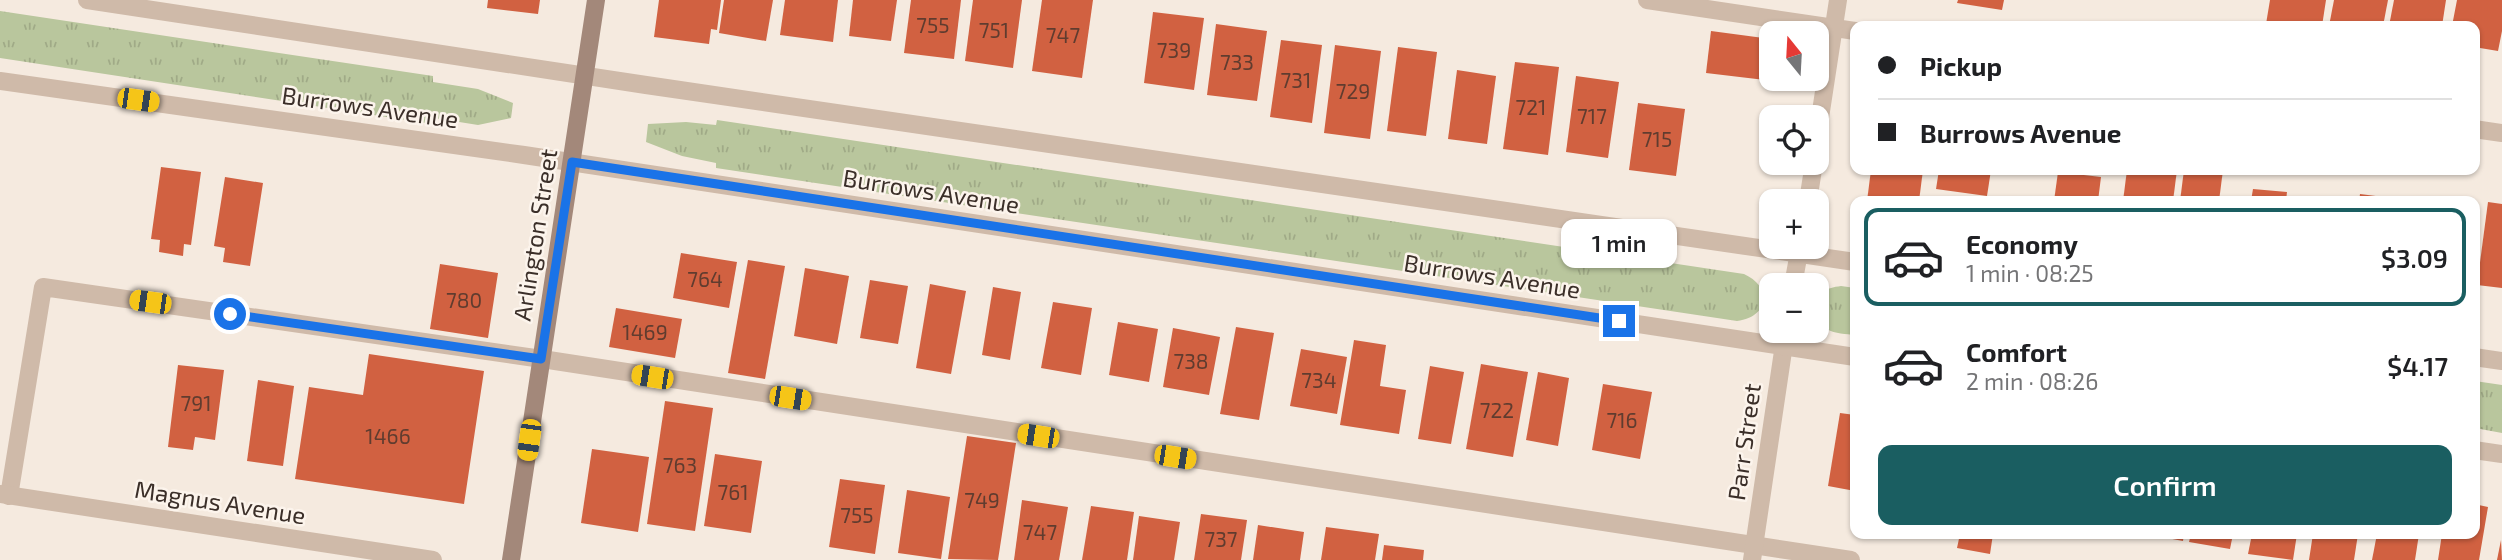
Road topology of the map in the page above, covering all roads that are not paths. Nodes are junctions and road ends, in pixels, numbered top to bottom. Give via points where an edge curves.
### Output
1 (87, 0) edge
2 (596, 0) edge
3 (1647, 0) edge
4 (1838, 0) edge
5 (1835, 28) junction
6 (1850, 30) edge
7 (585, 75) junction
8 (0, 81) edge
9 (1822, 105) edge
10 (2480, 130) edge
11 (2502, 133) edge
12 (572, 162) junction
13 (1759, 244) edge
14 (1829, 256) edge
15 (1850, 261) edge
16 (1759, 334) edge
17 (1784, 343) edge
18 (1804, 343) edge
19 (1850, 355) edge
20 (2480, 357) edge
21 (541, 359) junction
22 (2502, 361) edge
23 (2480, 451) edge
24 (2502, 454) edge
25 (4, 495) edge
26 (1753, 553) edge
27 (433, 560) edge
28 (511, 560) edge
29 (1851, 560) edge

1 - 7 street
2 - 7 main road, Arlington Street
3 - 5 street
4 - 5 street
5 - 6 street
5 - 9 street
7 - 12 main road, Arlington Street
7 - 13 street
8 - 12 street, Burrows Avenue
10 - 11 street
12 - 16 street, Burrows Avenue
12 - 21 main road, Arlington Street
14 - 15 street
17 - 26 street, Parr Street
18 - 19 street, Burrows Avenue
20 - 22 street
21 - 25 street via 43,287
21 - 26 street
21 - 28 main road, Arlington Street
23 - 24 street
25 - 27 street, Magnus Avenue
26 - 29 street

